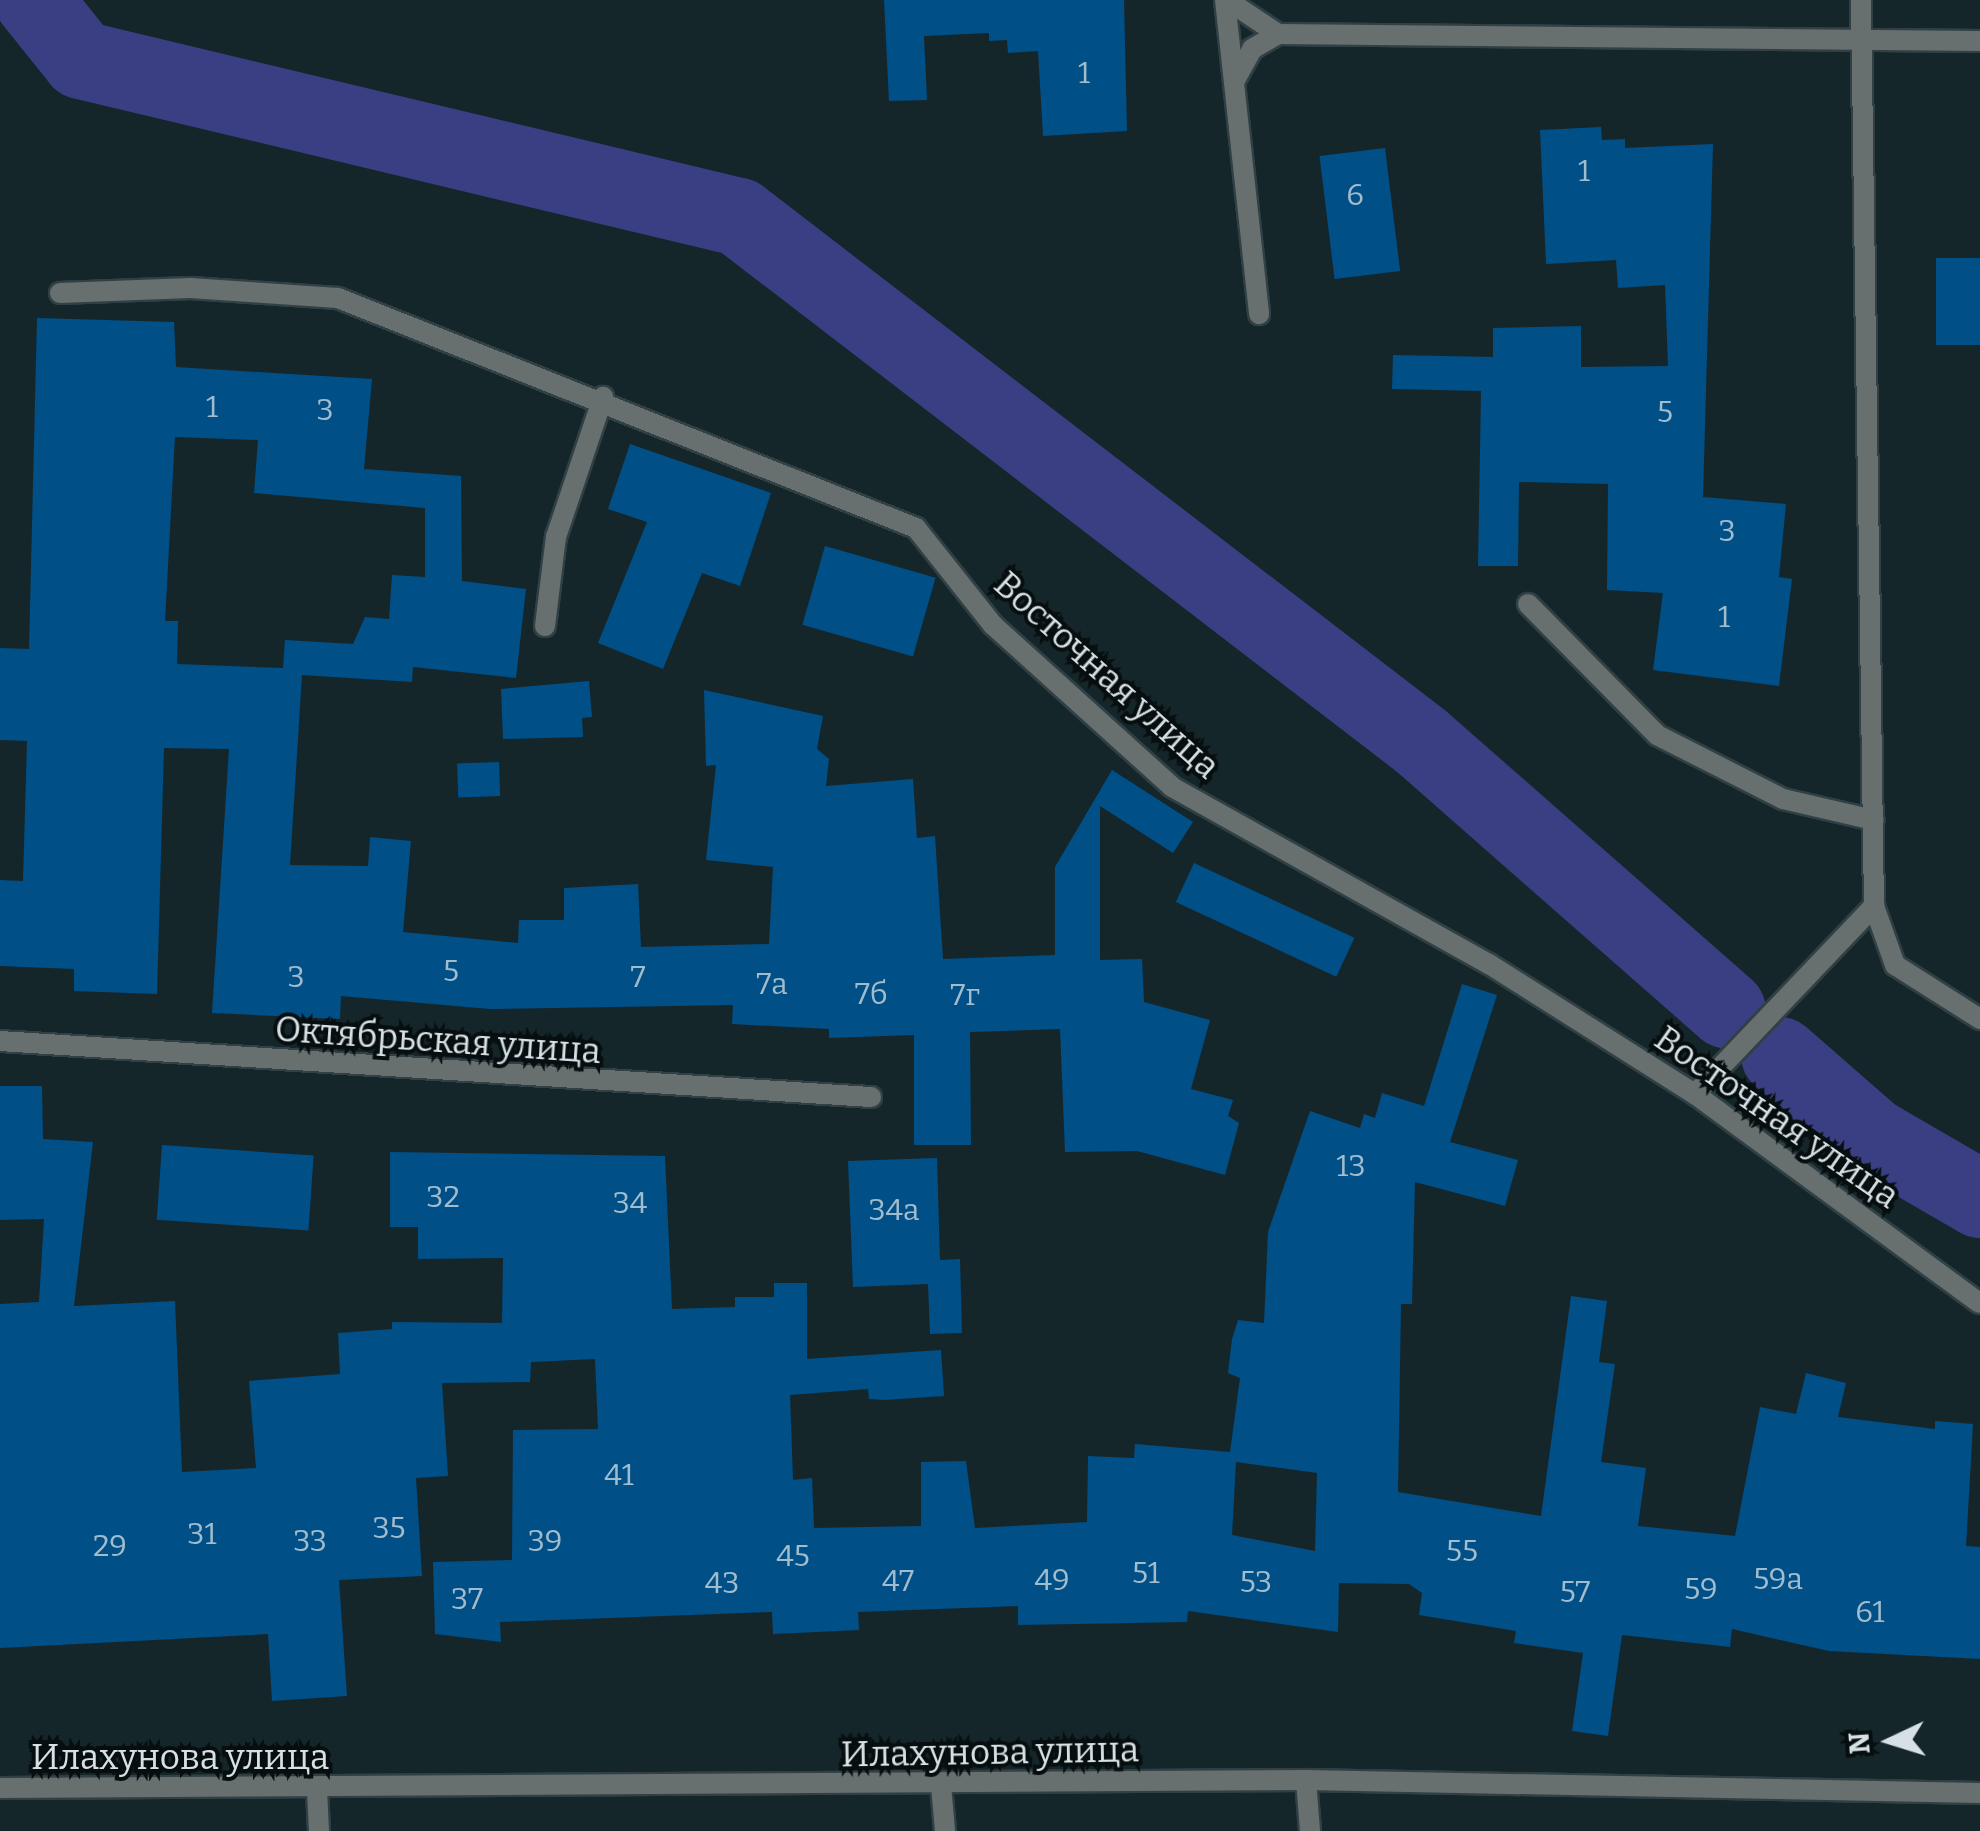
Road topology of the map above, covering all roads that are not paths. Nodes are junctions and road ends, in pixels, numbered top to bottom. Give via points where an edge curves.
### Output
1 (1226, 0) edge
2 (1861, 0) edge
3 (1278, 34) junction
4 (1980, 41) edge
5 (1863, 44) junction
6 (1234, 82) junction
7 (60, 293) dead end
8 (1258, 314) dead end
9 (603, 398) junction
10 (1528, 604) dead end
11 (545, 626) dead end
12 (1874, 820) junction
13 (1874, 906) junction
14 (1980, 1019) edge
15 (0, 1041) edge
16 (1695, 1094) junction
17 (871, 1097) dead end
18 (1980, 1303) edge
19 (1306, 1780) junction
20 (941, 1785) junction
21 (0, 1788) edge
22 (317, 1790) junction
23 (1980, 1793) edge
24 (319, 1831) edge
25 (946, 1831) edge
26 (1310, 1831) edge

1 - 3 street
1 - 6 street
2 - 5 street
3 - 5 street
3 - 6 street via 1252,48
4 - 5 street
5 - 12 street
6 - 8 street
7 - 9 street, Восточная улица via 190,288 338,298
9 - 11 street via 556,537
9 - 16 street, Восточная улица via 916,528 993,625 1172,787 1489,964
10 - 12 street via 1657,735 1784,799
12 - 13 street
13 - 14 street via 1895,964
13 - 16 street
15 - 17 street, Октябрьская улица
16 - 18 street, Восточная улица
19 - 20 street, Илахунова улица
19 - 23 street, Илахунова улица
19 - 26 street
20 - 22 street, Илахунова улица
20 - 25 street
21 - 22 street, Илахунова улица
22 - 24 street

